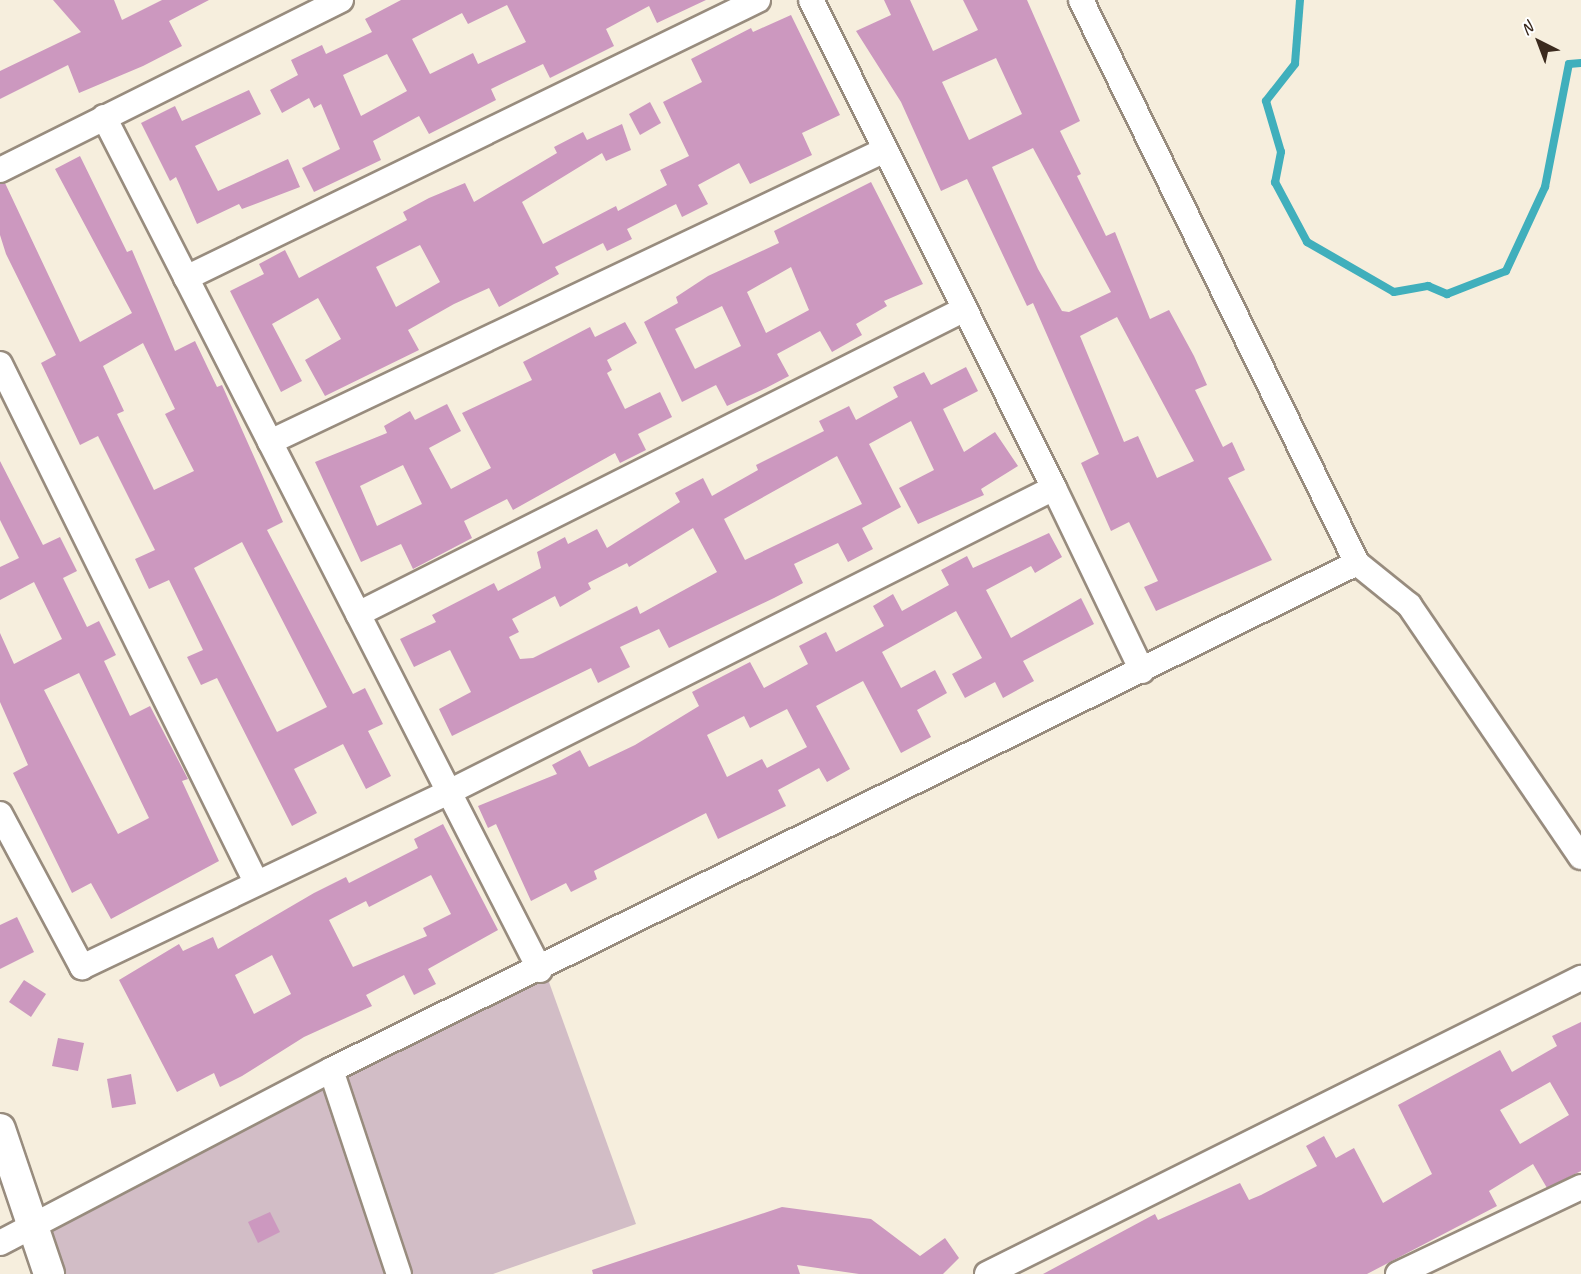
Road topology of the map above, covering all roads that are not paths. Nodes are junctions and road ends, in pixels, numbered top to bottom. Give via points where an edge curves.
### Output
1 (341, 0) edge
2 (758, 0) edge
3 (811, 0) edge
4 (1081, 0) edge
5 (104, 117) junction
6 (885, 150) junction
7 (0, 170) edge
8 (186, 278) junction
9 (963, 310) junction
10 (0, 364) edge
11 (270, 442) junction
12 (1054, 488) junction
13 (1357, 563) junction
14 (358, 614) junction
15 (1142, 671) junction
16 (449, 792) junction
17 (0, 814) edge
18 (1581, 857) edge
19 (256, 882) junction
20 (540, 970) junction
21 (1581, 978) edge
22 (332, 1070) junction
23 (0, 1129) edge
24 (1581, 1187) edge
25 (35, 1226) junction
26 (0, 1243) edge
27 (49, 1274) edge
28 (399, 1274) edge
29 (987, 1274) edge
30 (1398, 1274) edge

1 - 5 street
2 - 8 street
3 - 6 street
4 - 13 street
5 - 7 street
5 - 8 street
6 - 9 street
6 - 11 street
8 - 11 street
9 - 12 street
9 - 14 street
10 - 19 street
11 - 14 street
12 - 15 street
12 - 16 street
13 - 15 street
13 - 18 street via 1408,605
14 - 16 street
15 - 20 street
16 - 19 street
16 - 20 street
17 - 19 street via 82,967
20 - 22 street
21 - 29 street
22 - 25 street
22 - 28 street
23 - 25 street
24 - 30 street
25 - 26 street
25 - 27 street

